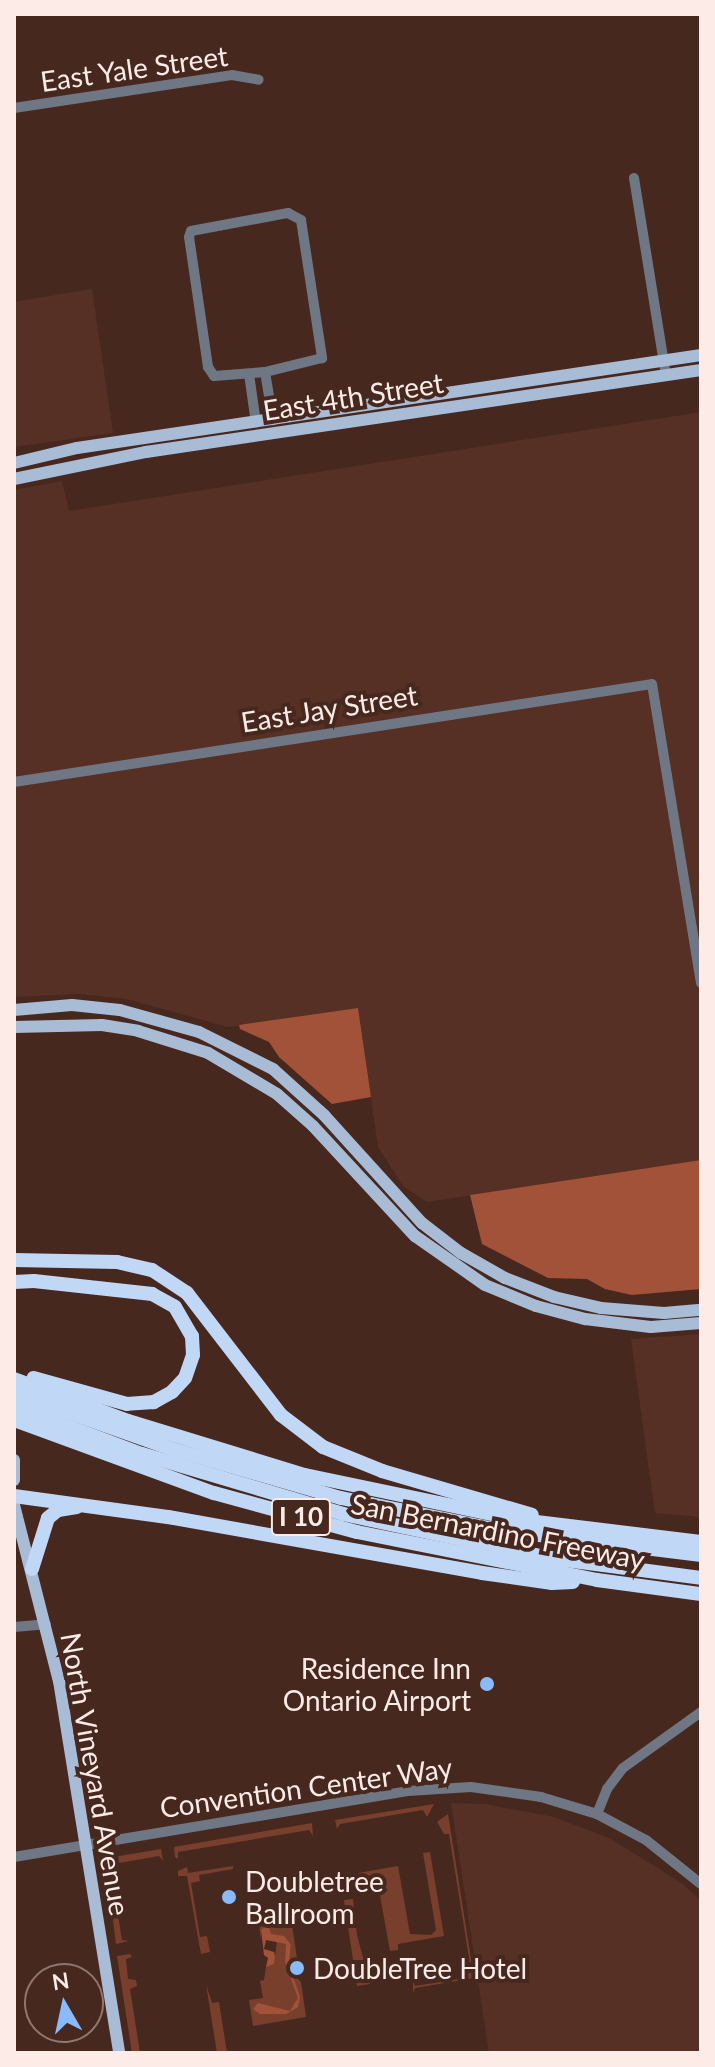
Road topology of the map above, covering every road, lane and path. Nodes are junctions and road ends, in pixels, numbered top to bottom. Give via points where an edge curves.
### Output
1 (259, 80) dead end
2 (14, 108) edge
3 (634, 178) dead end
4 (701, 355) edge
5 (664, 360) junction
6 (701, 370) edge
7 (265, 372) junction
8 (249, 374) junction
9 (666, 375) junction
10 (273, 420) junction
11 (256, 423) junction
12 (14, 463) edge
13 (18, 480) edge
14 (14, 782) edge
15 (701, 983) edge
16 (14, 1010) edge
17 (14, 1027) edge
18 (14, 1260) edge
19 (14, 1282) edge
20 (701, 1310) edge
21 (701, 1323) edge
22 (14, 1376) edge
23 (14, 1393) edge
24 (14, 1406) edge
25 (14, 1420) edge
26 (14, 1460) edge
27 (14, 1480) edge
28 (14, 1496) edge
29 (14, 1505) edge
30 (98, 1506) junction
31 (570, 1527) junction
32 (701, 1542) edge
33 (701, 1555) edge
34 (32, 1569) junction
35 (701, 1578) edge
36 (597, 1580) junction
37 (701, 1594) edge
38 (46, 1624) junction
39 (14, 1627) edge
40 (701, 1712) edge
41 (597, 1814) junction
42 (85, 1846) junction
43 (14, 1857) edge
44 (701, 1884) edge
45 (119, 2053) edge

1 - 2 street, East Yale Street via 232,75
3 - 5 street
4 - 5 main road, East 4th Street
5 - 9 street
5 - 10 main road, East 4th Street
6 - 9 main road, East 4th Street
7 - 8 street
7 - 8 street via 322,358 301,220 288,213 195,228 189,237 210,372 217,377
7 - 10 street
8 - 11 street
9 - 13 main road, East 4th Street via 146,452
10 - 11 main road, East 4th Street
11 - 12 main road, East 4th Street via 77,448
14 - 15 street, East Jay Street via 652,684
16 - 20 main road via 72,1005 120,1010 199,1032 273,1069 324,1115 422,1223 505,1278 601,1308
17 - 21 main road via 102,1025 208,1053 277,1094 404,1226 485,1285 585,1319 651,1327
18 - 31 highway via 117,1262 152,1270 187,1293 281,1415 323,1447 382,1471
19 - 22 highway via 159,1296 184,1318 193,1347 182,1382 166,1396 144,1404
22 - 31 highway, San Bernardino Freeway / I 10 via 128,1421 305,1475
23 - 33 highway via 172,1449 341,1498 498,1530
24 - 35 highway via 142,1454 357,1518 550,1558
25 - 36 highway, San Bernardino Freeway / I 10 via 139,1468 290,1515 421,1547
26 - 27 main road
28 - 30 highway
29 - 34 main road, North Vineyard Avenue
30 - 34 highway via 64,1509 48,1518
30 - 36 highway via 482,1573 552,1583
31 - 32 highway, San Bernardino Freeway / I 10
34 - 38 main road, North Vineyard Avenue
36 - 37 highway, San Bernardino Freeway / I 10
38 - 39 street
38 - 42 main road, North Vineyard Avenue
40 - 41 street via 623,1768
41 - 42 street, Convention Center Way via 512,1791 447,1787
41 - 44 street, Convention Center Way via 646,1840
42 - 43 street, Convention Center Way
42 - 45 main road, North Vineyard Avenue

